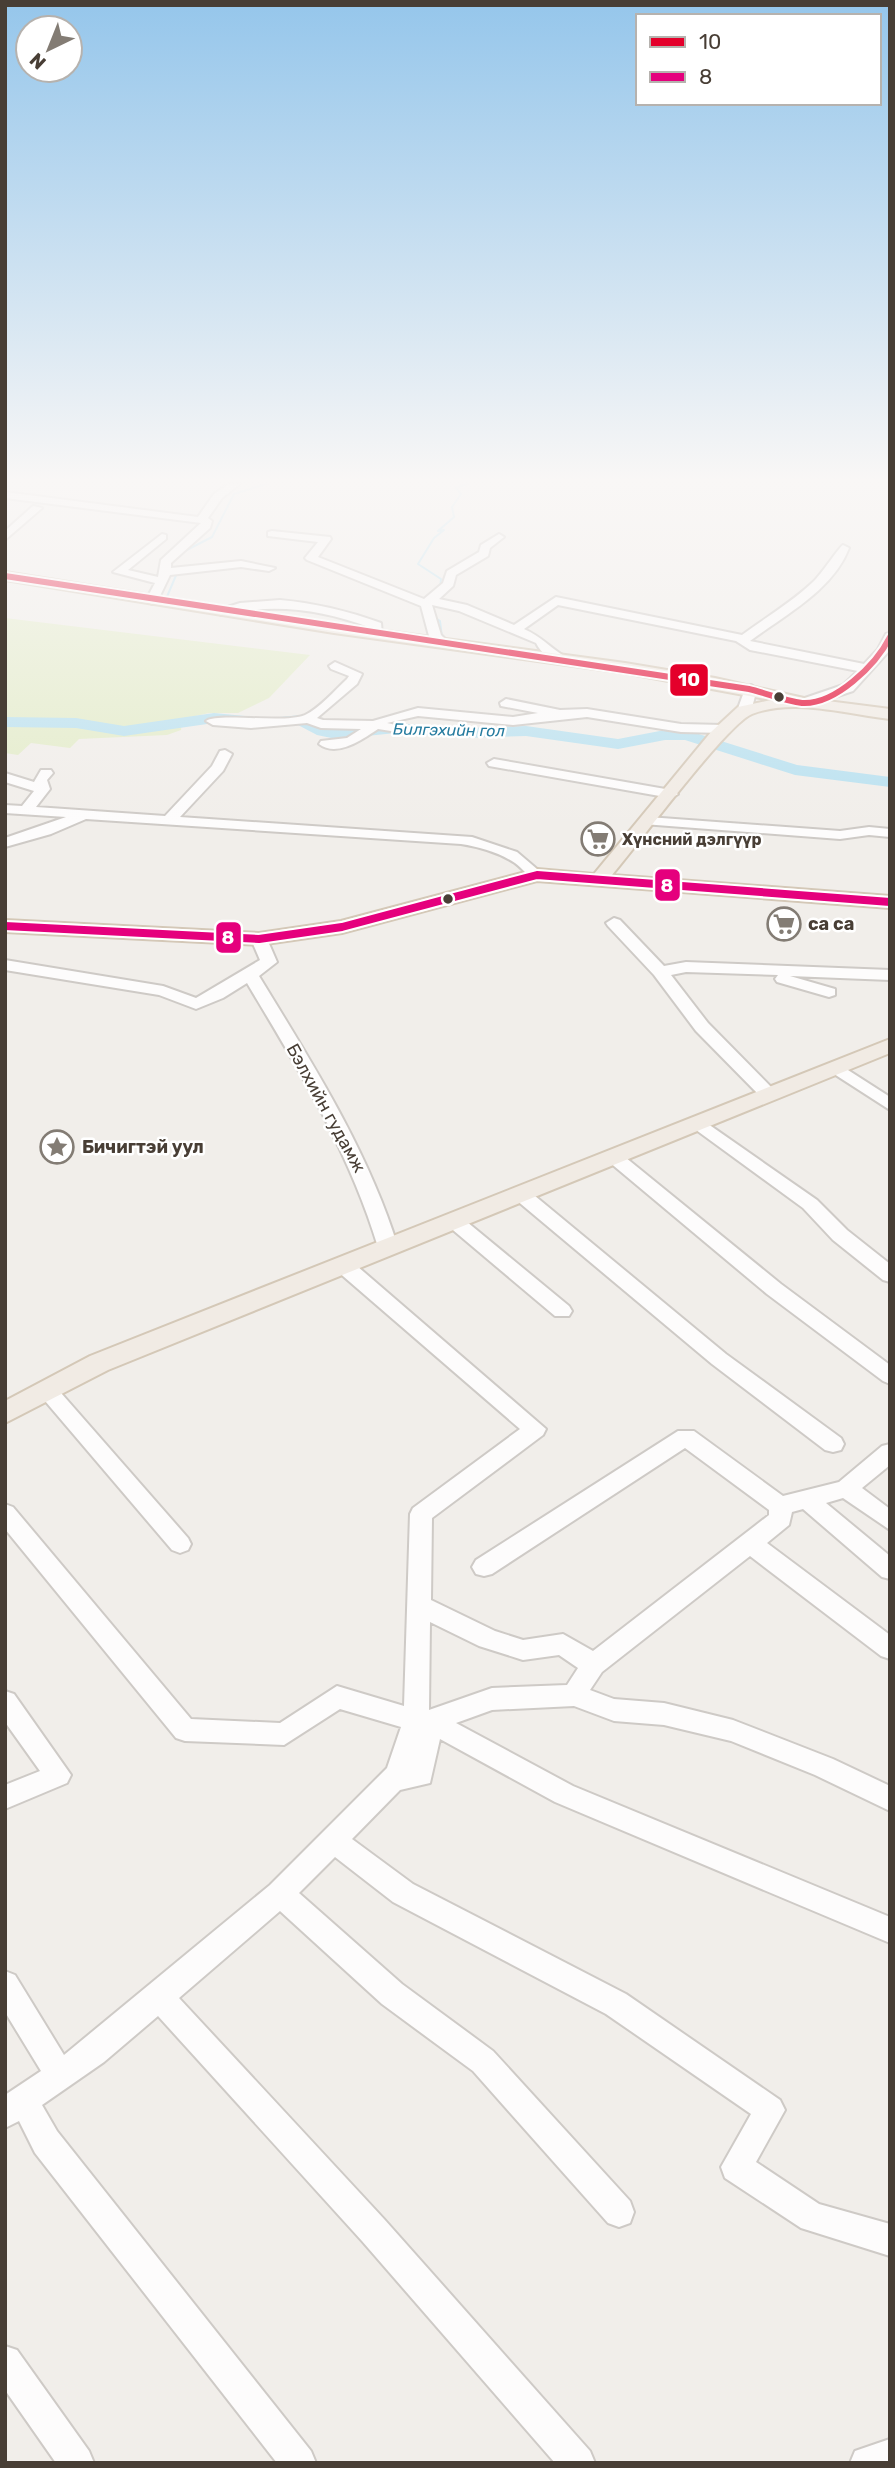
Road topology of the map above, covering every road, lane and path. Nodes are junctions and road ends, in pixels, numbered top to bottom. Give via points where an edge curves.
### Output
1 (147, 599) edge
2 (419, 599) edge
3 (433, 599) edge
4 (799, 599) edge
5 (152, 600) joint
6 (429, 603) junction
7 (515, 629) junction
8 (890, 637) edge
9 (742, 639) junction
10 (444, 644) junction
11 (561, 659) junction
12 (335, 666) dead end
13 (863, 668) junction
14 (751, 690) junction
15 (506, 703) dead end
16 (804, 703) junction
17 (744, 711) junction
18 (560, 714) junction
19 (890, 714) edge
20 (308, 719) junction
21 (213, 721) dead end
22 (373, 728) junction
23 (405, 731) dead end
24 (720, 733) junction
25 (326, 744) dead end
26 (225, 754) dead end
27 (495, 763) dead end
28 (46, 773) dead end
29 (5, 777) edge
30 (43, 789) junction
31 (671, 794) junction
32 (5, 809) edge
33 (26, 810) junction
34 (85, 814) junction
35 (168, 821) junction
36 (648, 821) junction
37 (890, 833) edge
38 (5, 843) edge
39 (537, 875) junction
40 (600, 878) junction
41 (890, 902) edge
42 (614, 923) dead end
43 (5, 926) edge
44 (258, 939) junction
45 (5, 965) edge
46 (660, 972) junction
47 (761, 972) junction
48 (250, 975) junction
49 (890, 975) edge
50 (829, 992) dead end
51 (890, 1045) edge
52 (836, 1068) junction
53 (769, 1095) junction
54 (890, 1105) edge
55 (698, 1123) junction
56 (614, 1157) junction
57 (522, 1195) junction
58 (454, 1221) junction
59 (388, 1247) junction
60 (343, 1265) junction
61 (890, 1275) edge
62 (562, 1311) dead end
63 (890, 1376) edge
64 (47, 1390) junction
65 (5, 1413) edge
66 (834, 1444) dead end
67 (890, 1452) edge
68 (846, 1489) junction
69 (808, 1500) junction
70 (780, 1506) junction
71 (5, 1513) edge
72 (890, 1521) edge
73 (180, 1544) dead end
74 (750, 1544) junction
75 (484, 1567) dead end
76 (890, 1570) edge
77 (418, 1605) junction
78 (890, 1649) edge
79 (593, 1665) junction
80 (574, 1695) junction
81 (5, 1702) edge
82 (423, 1721) junction
83 (5, 1797) edge
84 (890, 1799) edge
85 (333, 1840) junction
86 (280, 1894) junction
87 (890, 1930) edge
88 (5, 1985) edge
89 (159, 1997) junction
90 (61, 2077) junction
91 (15, 2107) edge
92 (619, 2212) dead end
93 (890, 2240) edge
94 (5, 2362) edge
95 (890, 2456) edge
96 (77, 2463) edge
97 (299, 2463) edge
98 (578, 2463) edge
99 (867, 2463) edge

1 - 5 main road
2 - 6 street
3 - 6 street
4 - 9 street
5 - 10 main road
6 - 7 street via 463,608
6 - 10 street via 435,636
7 - 9 street via 556,601
7 - 11 street via 541,641
8 - 13 street via 883,651
9 - 13 street via 750,646
10 - 11 main road
11 - 14 main road
12 - 20 street via 356,674 353,681
13 - 16 street via 848,688
14 - 16 main road
14 - 17 street
15 - 18 street
16 - 17 main road
16 - 19 main road
17 - 24 main road
18 - 22 street via 513,721 418,712 398,715
18 - 24 street via 587,713
20 - 21 street via 251,724
20 - 22 street via 332,726
22 - 23 street
22 - 25 street via 350,742
24 - 31 main road
26 - 35 street via 218,768
27 - 31 street
28 - 30 street via 40,780
29 - 30 street
30 - 33 street
31 - 36 main road
32 - 33 street
33 - 34 street
34 - 35 street
34 - 38 street
35 - 39 street via 389,833 495,845
36 - 37 street via 840,835
36 - 40 main road
39 - 40 main road
39 - 44 main road via 342,927
40 - 41 main road
42 - 46 street
43 - 44 main road
44 - 48 street via 269,962
45 - 48 street via 163,991 196,1004
46 - 47 street via 686,967
46 - 53 street via 684,1007
47 - 49 street
47 - 50 street
48 - 59 street, Бэлхийн гудамж via 345,1133 376,1202
51 - 52 main road
52 - 53 main road
52 - 54 street
53 - 55 main road
55 - 56 main road
55 - 61 street via 810,1204
56 - 57 main road
56 - 63 street via 774,1289
57 - 58 main road
57 - 66 street via 719,1359
58 - 59 main road
58 - 62 street
59 - 60 main road
60 - 64 main road via 99,1363
60 - 77 street via 535,1429 421,1514
64 - 65 main road
64 - 73 street
67 - 68 street
68 - 69 street
68 - 72 street
69 - 70 street
69 - 76 street
70 - 74 street via 781,1519
70 - 75 street via 686,1437
71 - 82 street via 185,1730 284,1734 337,1698
74 - 78 street
74 - 79 street
77 - 79 street via 488,1639 523,1650 563,1644
77 - 82 street
79 - 80 street
80 - 82 street via 492,1699
80 - 84 street via 614,1710 664,1714 733,1731
81 - 83 street via 58,1775
82 - 85 street via 421,1775 401,1779 398,1775
82 - 87 street via 564,1794
85 - 86 street
85 - 93 street via 403,1892 616,2004 770,2110 736,2167 812,2217
86 - 89 street
86 - 92 street via 392,1994 483,2061
88 - 90 street
89 - 90 street
89 - 98 street
90 - 91 street
91 - 97 street
94 - 96 street
95 - 99 street

